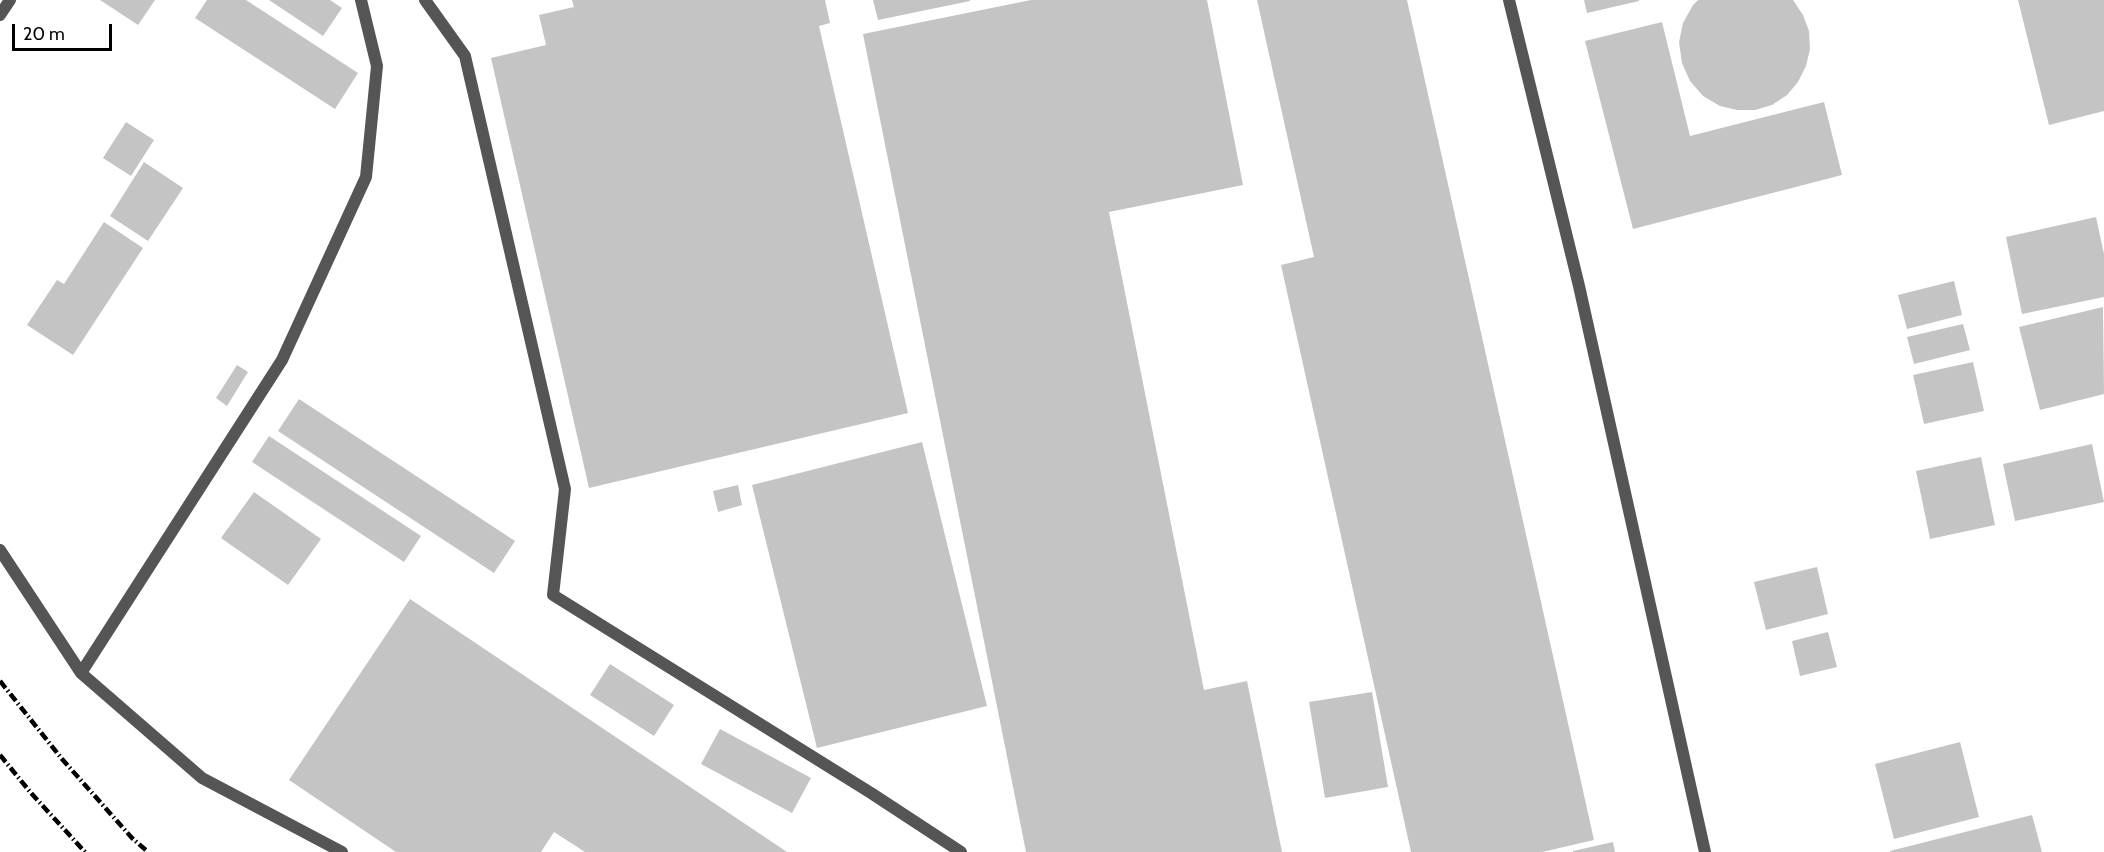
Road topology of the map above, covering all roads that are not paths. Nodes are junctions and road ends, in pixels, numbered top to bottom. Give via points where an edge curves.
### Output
1 (10, 0) edge
2 (361, 0) edge
3 (425, 0) edge
4 (1509, 0) edge
5 (0, 15) edge
6 (0, 550) edge
7 (81, 673) junction
8 (342, 852) edge
9 (961, 852) edge
10 (1705, 852) edge

1 - 5 lane
2 - 7 lane via 377,66 366,177 282,360
3 - 9 lane via 465,56 565,489 553,595
4 - 10 lane via 1580,286
6 - 7 lane
7 - 8 lane via 202,778

